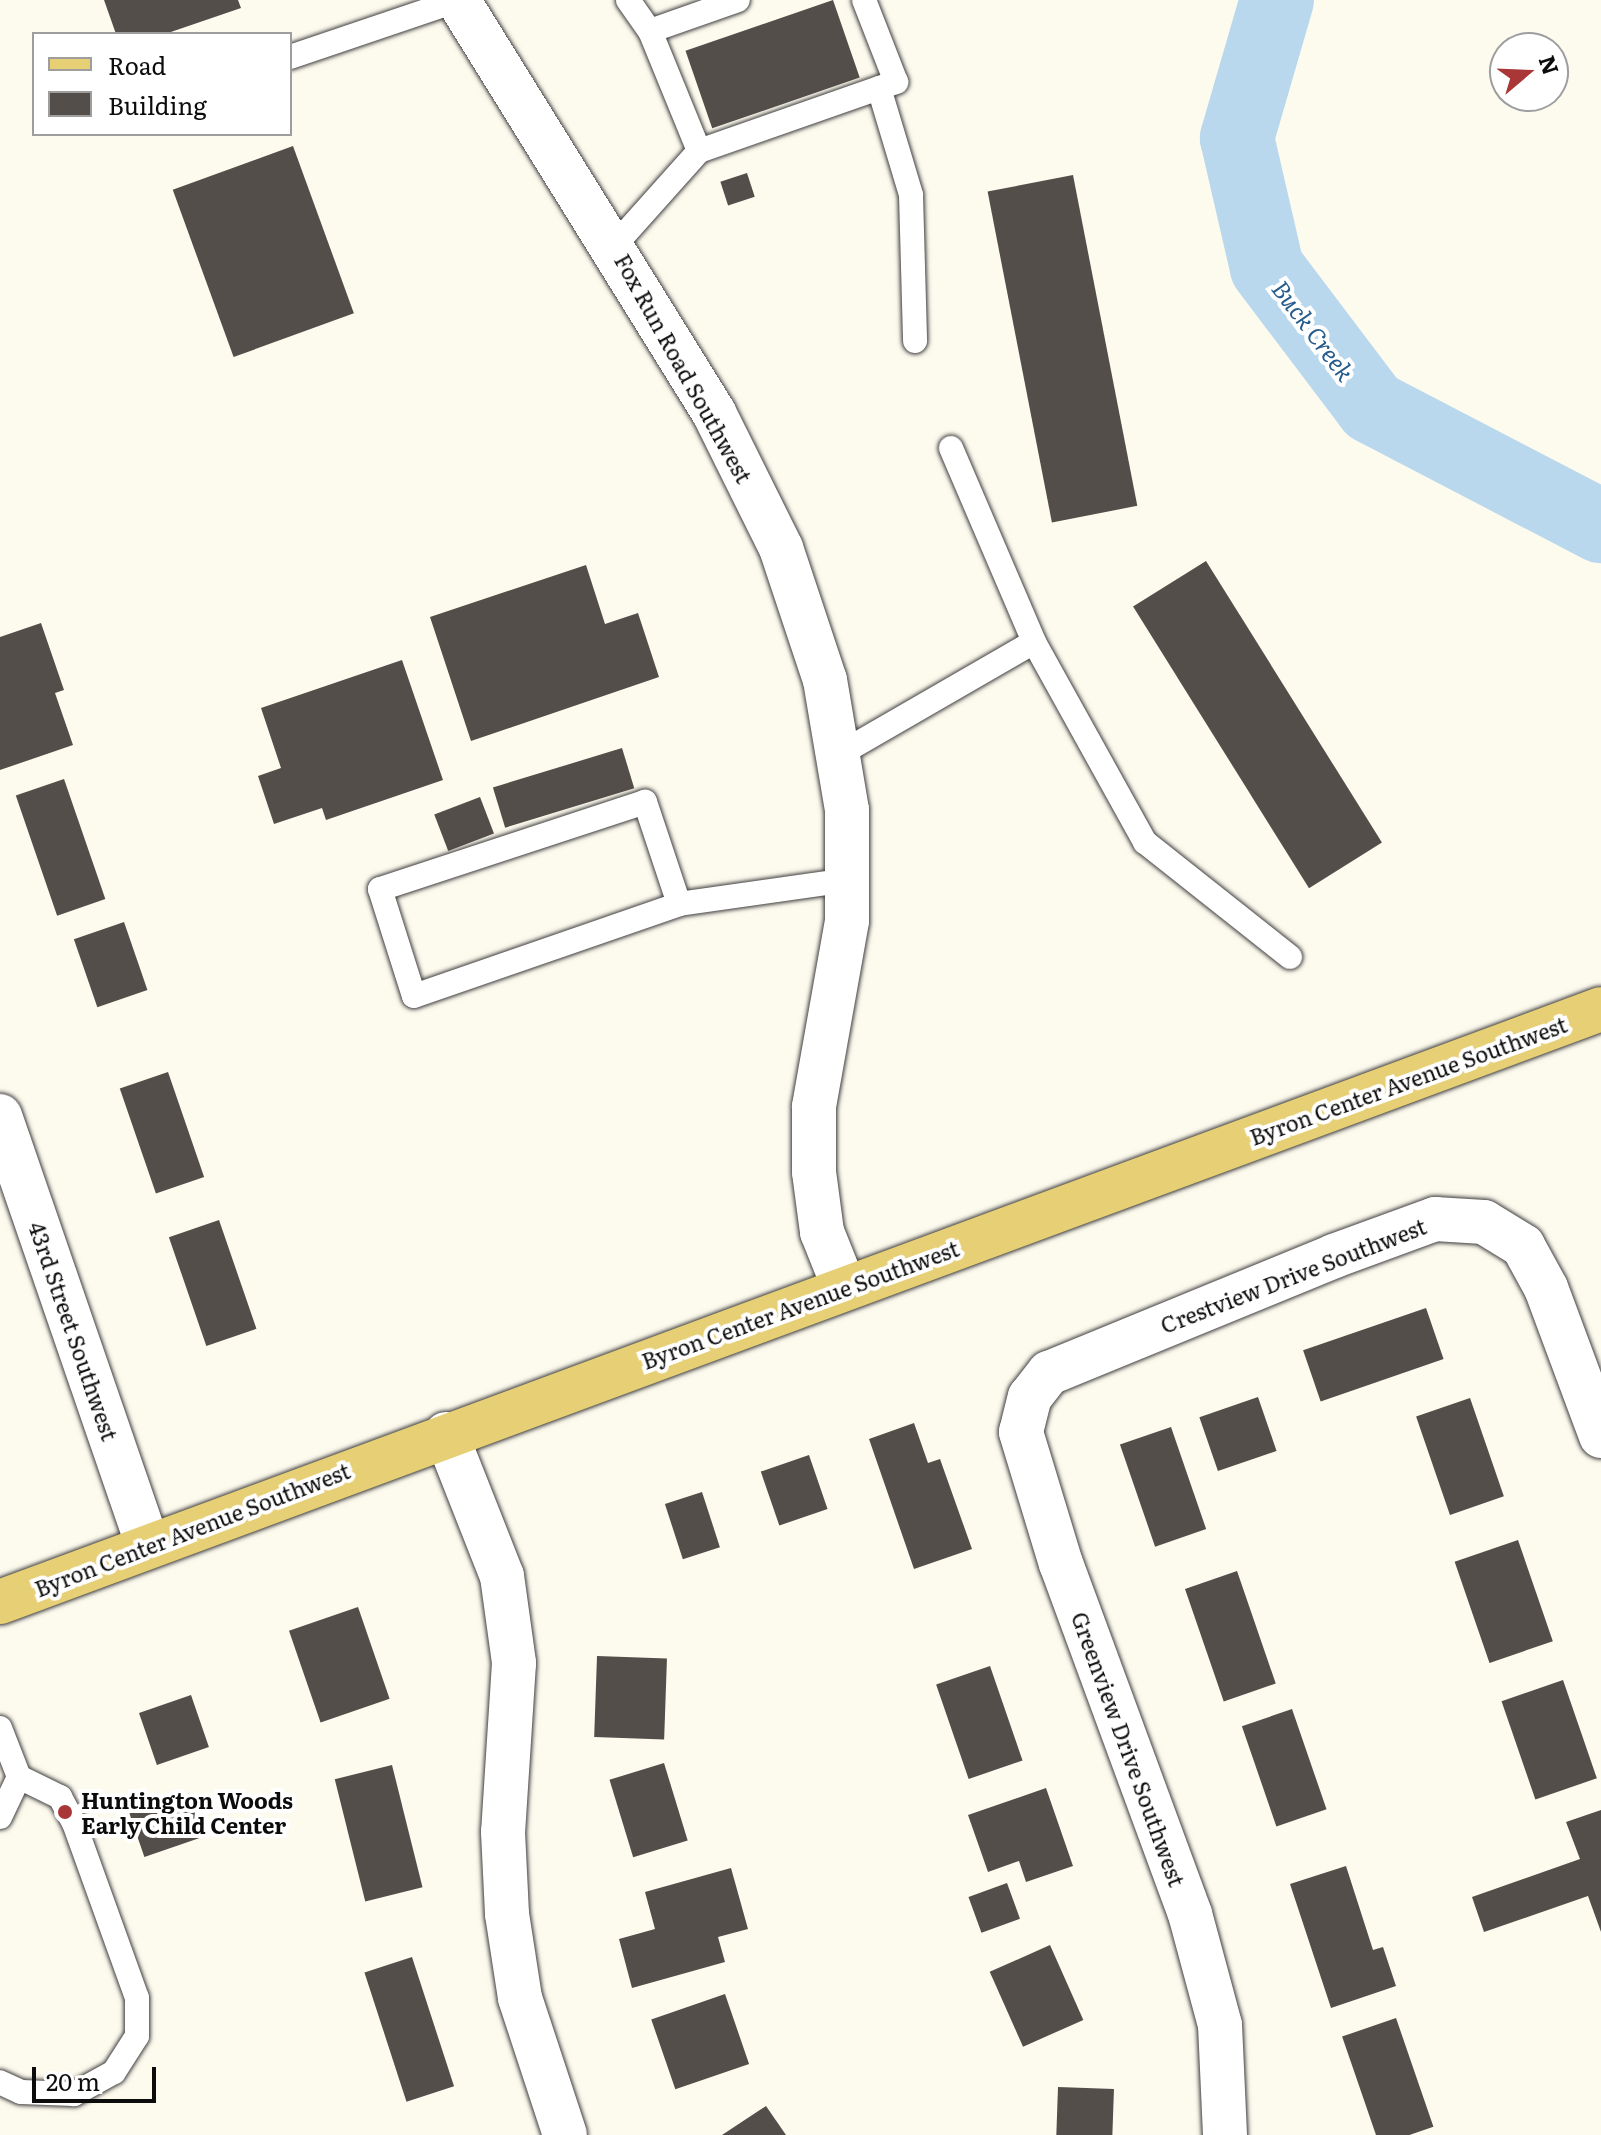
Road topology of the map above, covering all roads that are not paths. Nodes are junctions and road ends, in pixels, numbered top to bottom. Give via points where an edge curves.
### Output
1 (458, 0) edge
2 (628, 0) edge
3 (738, 0) edge
4 (864, 0) edge
5 (650, 31) junction
6 (292, 56) edge
7 (879, 88) junction
8 (699, 151) junction
9 (615, 245) junction
10 (915, 341) dead end
11 (951, 448) dead end
12 (1034, 642) junction
13 (838, 755) junction
14 (847, 880) junction
15 (679, 904) junction
16 (1290, 957) dead end
17 (1601, 1009) edge
18 (0, 1116) edge
19 (844, 1287) junction
20 (1049, 1373) joint
21 (446, 1434) junction
22 (1601, 1436) edge
23 (148, 1545) junction
24 (0, 1602) edge
25 (0, 1728) edge
26 (19, 1777) junction
27 (0, 1817) edge
28 (0, 2082) edge
29 (565, 2135) edge
30 (1225, 2135) edge

1 - 6 lane
1 - 9 street, Fox Run Road Southwest
2 - 5 lane
3 - 5 lane
4 - 7 lane via 896,82
5 - 8 lane
7 - 8 lane
7 - 10 lane via 911,195
8 - 9 lane
9 - 13 street, Fox Run Road Southwest via 714,413 781,548 825,680
11 - 12 lane
12 - 13 lane
12 - 16 lane via 1145,842
13 - 14 street, Fox Run Road Southwest via 847,810
14 - 15 lane
14 - 19 street, Fox Run Road Southwest via 847,921 814,1133 822,1232
15 - 15 lane via 414,996 380,889 645,802
17 - 19 main road, Byron Center Avenue Southwest
18 - 23 street, 43rd Street Southwest
19 - 21 main road, Byron Center Avenue Southwest
20 - 22 street, Crestview Drive Southwest via 1435,1219 1484,1222 1523,1246
20 - 30 street, Greenview Drive Southwest via 1030,1397 1021,1432 1061,1564 1190,1914 1220,2025
21 - 23 main road, Byron Center Avenue Southwest
21 - 29 street via 502,1576 514,1663 503,1832 507,1914 520,1998
23 - 24 main road, Byron Center Avenue Southwest
25 - 26 lane
26 - 27 lane
26 - 28 lane via 60,1797 74,1823 137,1998 137,2036 114,2072 74,2094 21,2092

